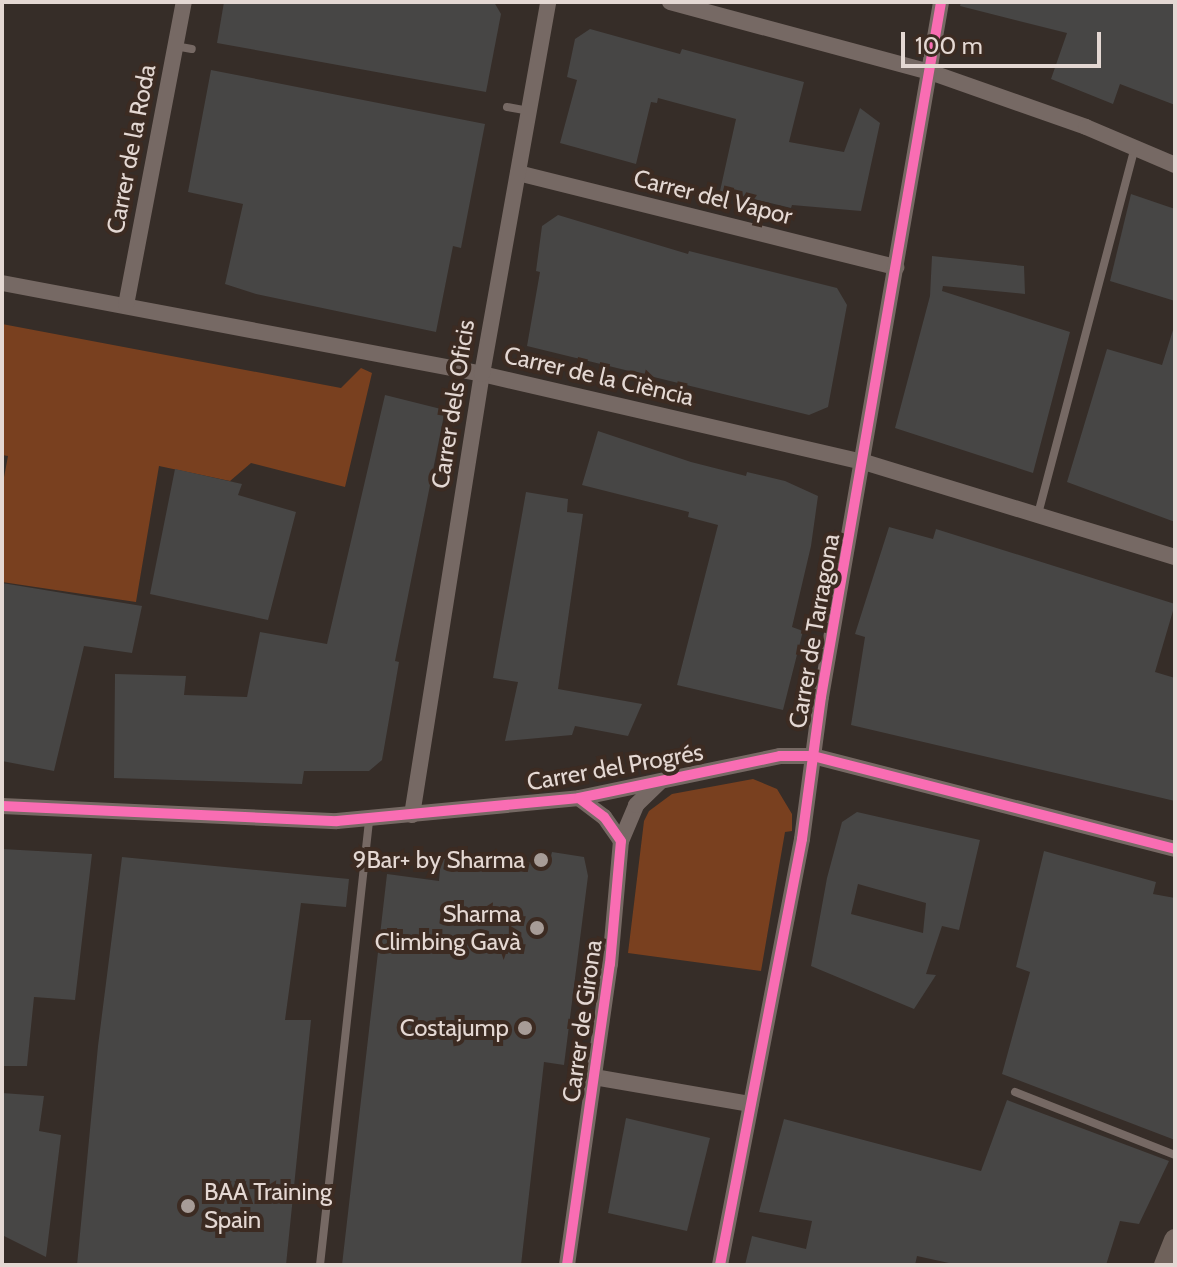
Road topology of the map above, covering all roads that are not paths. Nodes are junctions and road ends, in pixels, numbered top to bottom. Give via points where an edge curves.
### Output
1 (184, 2) edge
2 (548, 2) edge
3 (670, 2) edge
4 (941, 2) edge
5 (930, 72) junction
6 (507, 107) dead end
7 (529, 111) junction
8 (1135, 147) junction
9 (1175, 165) edge
10 (518, 173) junction
11 (896, 267) junction
12 (2, 283) edge
13 (126, 305) junction
14 (482, 374) junction
15 (864, 462) junction
16 (1038, 515) junction
17 (1175, 557) edge
18 (813, 756) junction
19 (661, 781) junction
20 (579, 798) junction
21 (2, 806) edge
22 (412, 815) junction
23 (369, 818) junction
24 (621, 841) junction
25 (1175, 849) edge
26 (594, 1077) junction
27 (1015, 1092) dead end
28 (751, 1104) junction
29 (1175, 1155) edge
30 (1175, 1240) edge
31 (320, 1265) edge
32 (567, 1265) edge
33 (720, 1265) edge
34 (1165, 1265) edge

1 - 13 street, Carrer de la Roda via 184,48
2 - 7 street, Carrer dels Oficis
3 - 5 street
4 - 5 street, Carrer de Tarragona
5 - 8 street
5 - 11 street, Carrer de Tarragona
6 - 7 lane
7 - 10 street, Carrer dels Oficis
8 - 9 street
8 - 16 lane
10 - 11 street, Carrer del Vapor
10 - 14 street, Carrer dels Oficis
11 - 15 street, Carrer de Tarragona
12 - 13 street, Carrer de la Ciència
13 - 14 street, Carrer de la Ciència
14 - 15 street, Carrer de la Ciència
14 - 22 street, Carrer dels Oficis
15 - 16 street, Carrer de la Ciència
15 - 18 street, Carrer de Tarragona
16 - 17 street, Carrer de la Ciència
18 - 19 street, Carrer del Progrés via 780,756
18 - 25 street, Carrer del Progrés
18 - 28 street, Carrer de Tarragona
19 - 20 street, Carrer del Progrés
19 - 24 street, Carrer de Girona via 636,805
20 - 22 street, Carrer del Progrés
20 - 24 street via 604,817
21 - 23 street, Carrer del Progrés via 337,821
22 - 23 street, Carrer del Progrés
23 - 31 lane
24 - 26 street, Carrer de Girona
26 - 28 street
26 - 32 street, Carrer de Girona
27 - 29 lane
28 - 33 street, Carrer de Tarragona
30 - 34 street

